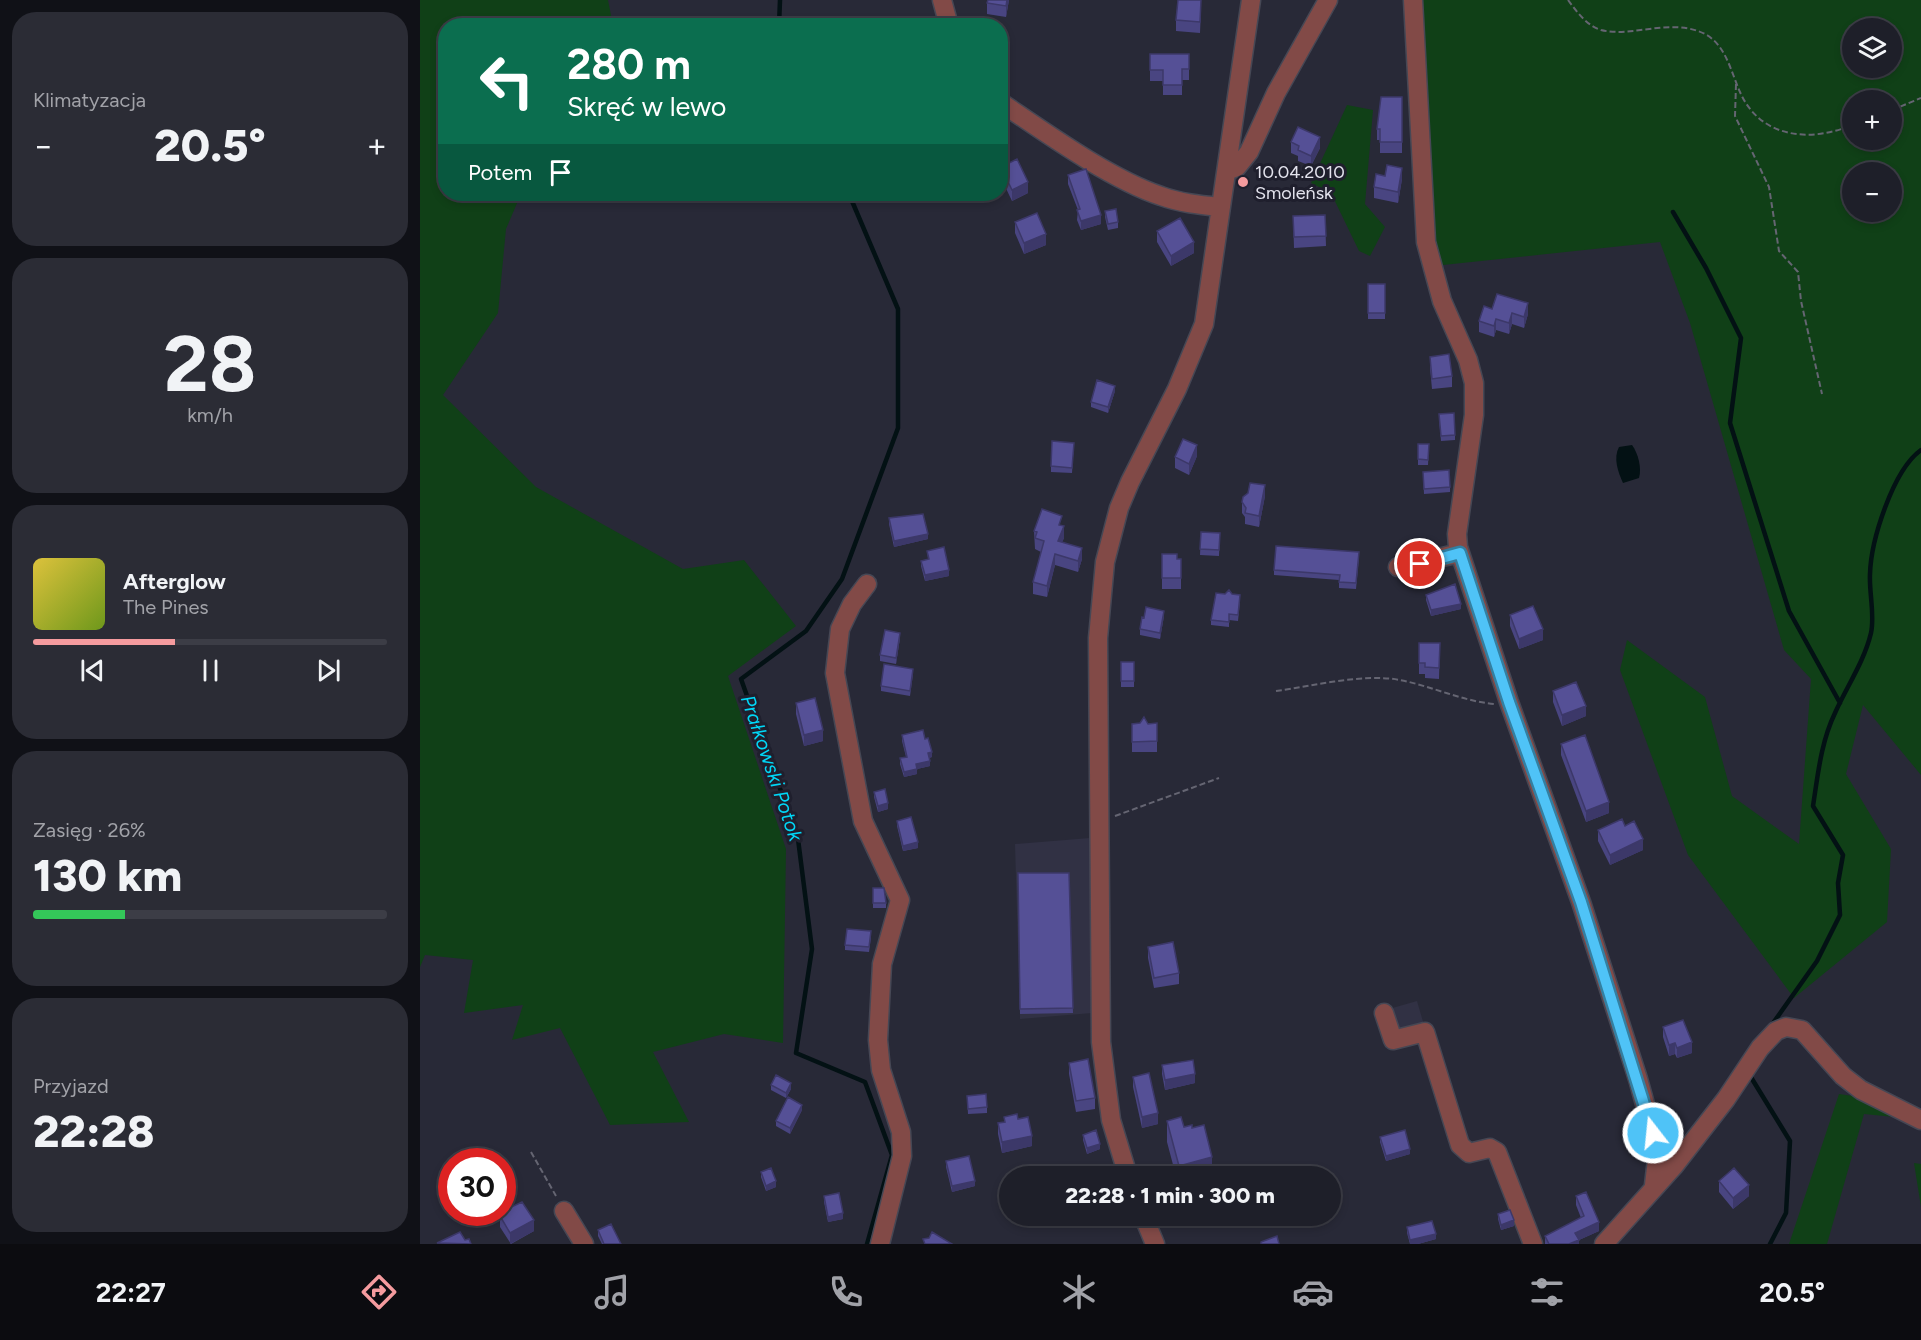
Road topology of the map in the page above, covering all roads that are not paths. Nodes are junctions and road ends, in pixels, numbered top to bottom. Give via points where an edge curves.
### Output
1 (942, 0) edge
2 (1251, 0) edge
3 (1328, 0) edge
4 (1413, 0) edge
5 (947, 18) edge
6 (1008, 107) edge
7 (1227, 171) junction
8 (1221, 207) junction
9 (1460, 553) junction
10 (1398, 567) dead end
11 (867, 584) dead end
12 (1384, 1012) dead end
13 (1921, 1120) edge
14 (1125, 1166) edge
15 (1654, 1185) junction
16 (564, 1211) road end
17 (1148, 1226) edge
18 (579, 1243) edge
19 (880, 1244) edge
20 (1155, 1244) edge
21 (1533, 1244) edge
22 (1604, 1244) edge

1 - 5 street
2 - 7 street
3 - 7 street via 1276,93 1249,152
4 - 9 street via 1426,242 1442,301 1474,383 1474,415 1457,534
6 - 8 street via 1138,187 1185,202
7 - 8 street
8 - 14 street via 1204,324 1177,389 1130,482 1105,562 1098,638 1102,1065 1111,1120
9 - 10 street
9 - 15 street via 1638,1079 1658,1151
11 - 19 street via 840,629 835,673 863,821 900,900 882,964 878,1040 881,1070 901,1132 902,1156
12 - 21 street via 1393,1040 1425,1032 1460,1145 1469,1152 1490,1148 1497,1152
13 - 15 street via 1861,1090 1828,1062 1802,1030 1786,1027 1768,1038 1726,1099 1674,1166
15 - 22 street
16 - 18 street
17 - 20 street

